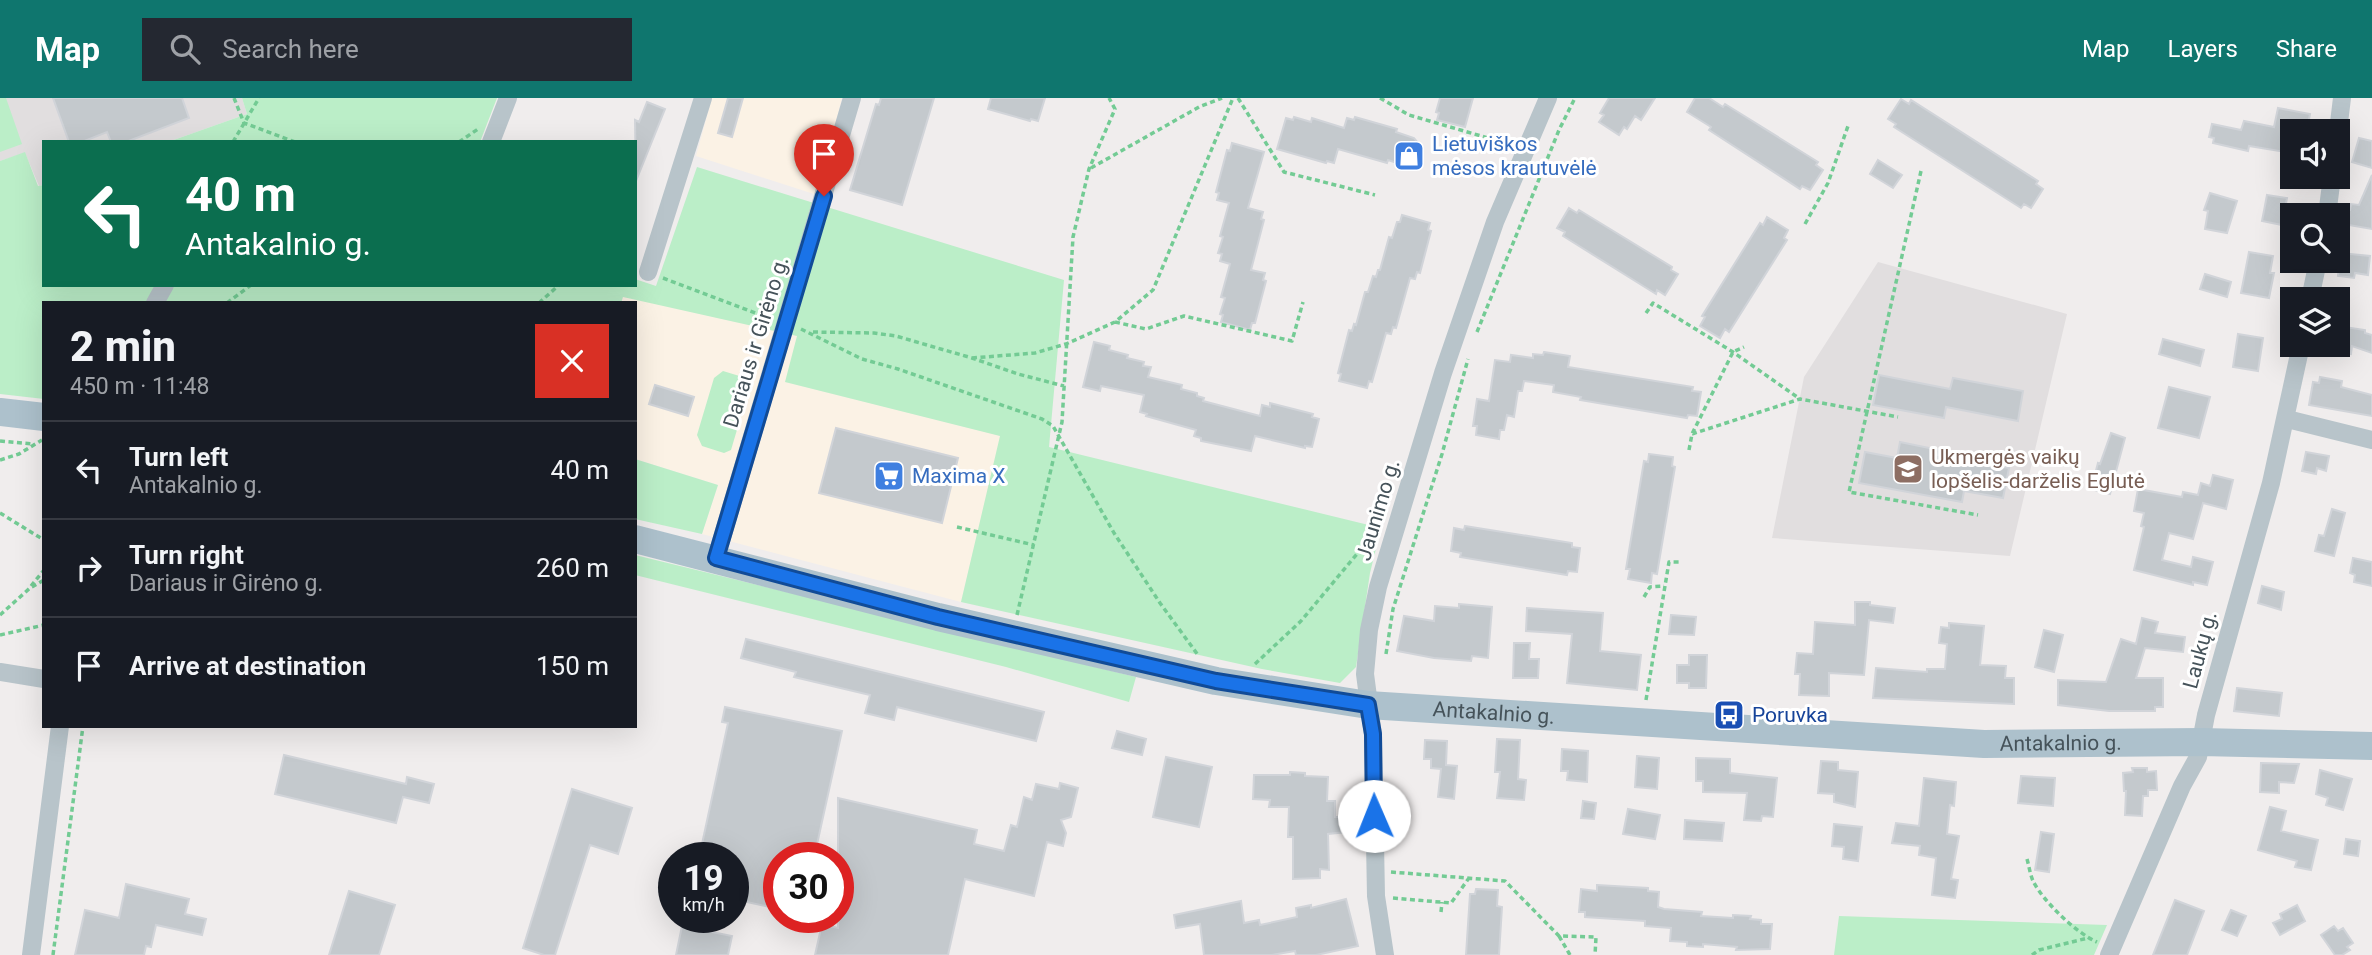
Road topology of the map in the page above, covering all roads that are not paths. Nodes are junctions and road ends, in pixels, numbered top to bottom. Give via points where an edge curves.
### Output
1 (508, 98) edge
2 (703, 98) edge
3 (852, 98) edge
4 (1548, 98) edge
5 (2342, 98) edge
6 (2339, 119) edge
7 (492, 140) edge
8 (648, 272) road end
9 (2299, 357) edge
10 (0, 412) edge
11 (42, 417) edge
12 (2287, 419) junction
13 (2372, 440) edge
14 (637, 539) edge
15 (716, 558) junction
16 (0, 672) edge
17 (42, 679) edge
18 (1368, 705) junction
19 (60, 728) edge
20 (2201, 742) junction
21 (2372, 746) edge
22 (2110, 952) edge
23 (31, 955) edge
24 (1385, 955) edge

1 - 7 street
2 - 8 street
3 - 15 street, Dariaus ir Girėno g.
4 - 18 street, Jaunimo g. via 1496,222 1443,373 1378,587 1364,674
5 - 6 street
9 - 12 street, Laukų g.
10 - 11 main road
12 - 13 street
12 - 20 street, Laukų g.
14 - 15 main road, Antakalnio g.
15 - 18 main road, Antakalnio g. via 938,617 1225,683
16 - 17 street
18 - 20 main road, Antakalnio g. via 1984,744
18 - 24 street, Jaunimo g. via 1373,734 1376,896
19 - 23 street
20 - 21 main road, Antakalnio g.
20 - 22 street, Laukų g.

